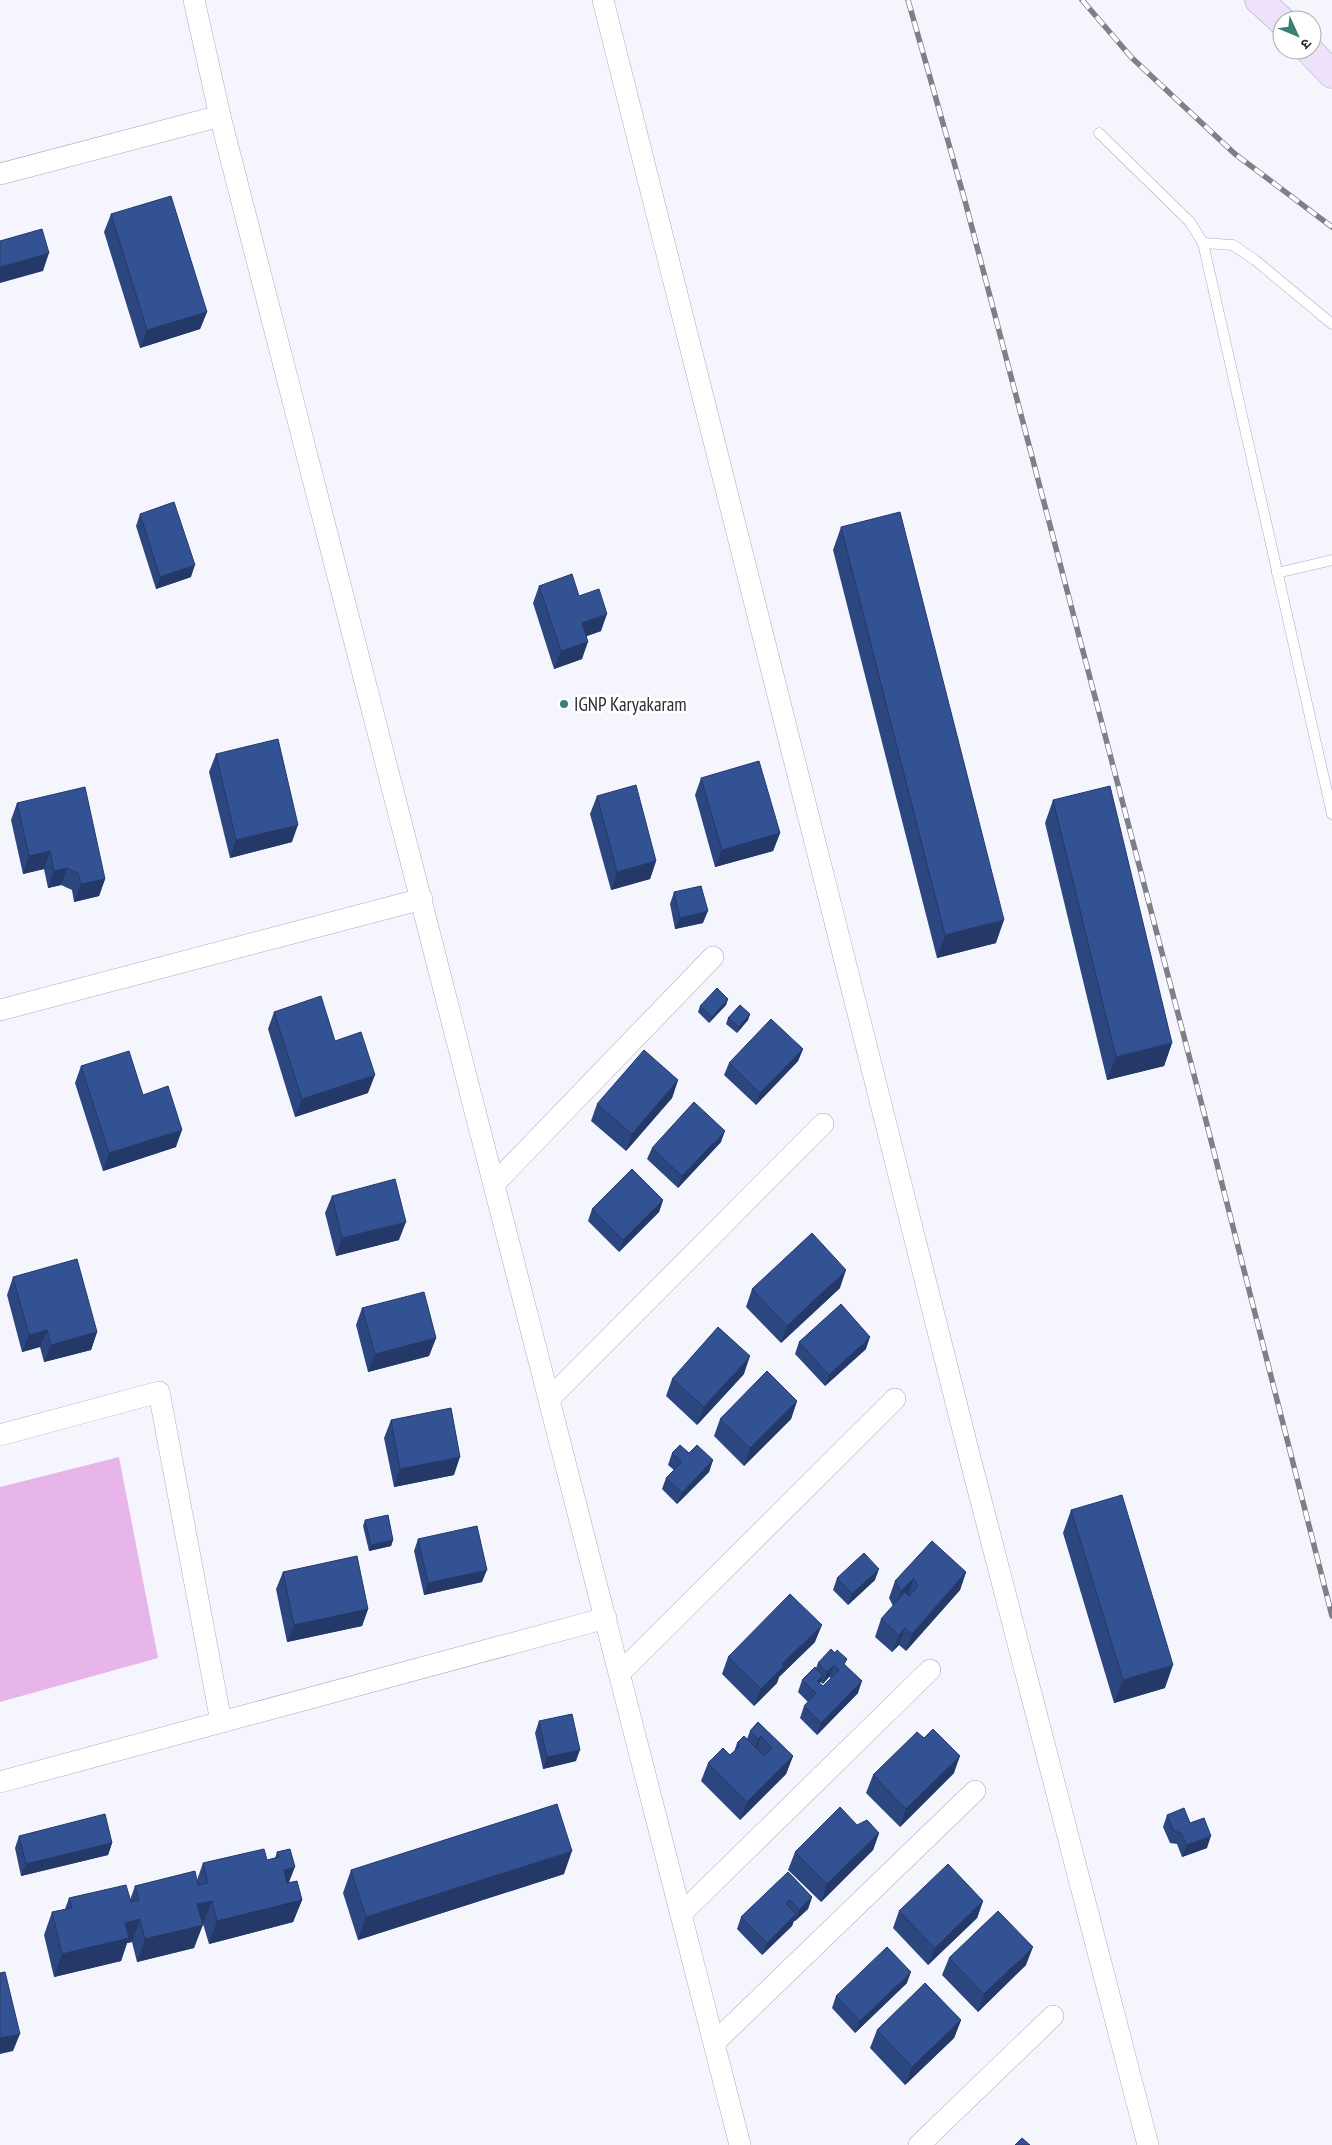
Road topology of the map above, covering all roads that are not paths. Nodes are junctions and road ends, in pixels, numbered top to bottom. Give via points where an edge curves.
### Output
1 (194, 0) edge
2 (603, 0) edge
3 (1259, 0) edge
4 (1272, 12) edge
5 (1319, 60) edge
6 (1332, 74) edge
7 (220, 116) junction
8 (1099, 133) dead end
9 (0, 174) edge
10 (1203, 244) junction
11 (1332, 324) edge
12 (1332, 560) edge
13 (1277, 573) junction
14 (1332, 814) edge
15 (422, 899) junction
16 (713, 957) dead end
17 (0, 1010) edge
18 (823, 1124) dead end
19 (495, 1183) junction
20 (550, 1398) junction
21 (895, 1399) dead end
22 (0, 1435) edge
23 (606, 1618) junction
24 (930, 1670) dead end
25 (620, 1673) junction
26 (221, 1722) junction
27 (0, 1782) edge
28 (974, 1791) dead end
29 (681, 1914) junction
30 (1053, 2016) dead end
31 (714, 2043) junction
32 (740, 2145) edge
33 (919, 2145) edge
34 (1148, 2145) edge

1 - 7 street
2 - 34 street via 968,1448
3 - 4 street
5 - 6 street
7 - 9 street
7 - 15 street
8 - 10 lane via 1190,222
10 - 11 lane via 1233,245
10 - 13 lane
12 - 13 lane
13 - 14 lane
15 - 17 street
15 - 19 street
16 - 19 street
18 - 20 street
19 - 20 street
20 - 23 street
21 - 25 street
22 - 26 street via 159,1392
23 - 25 street
23 - 26 street
24 - 29 street
25 - 29 street
26 - 27 street
28 - 31 street
29 - 31 street
30 - 33 street
31 - 32 street

